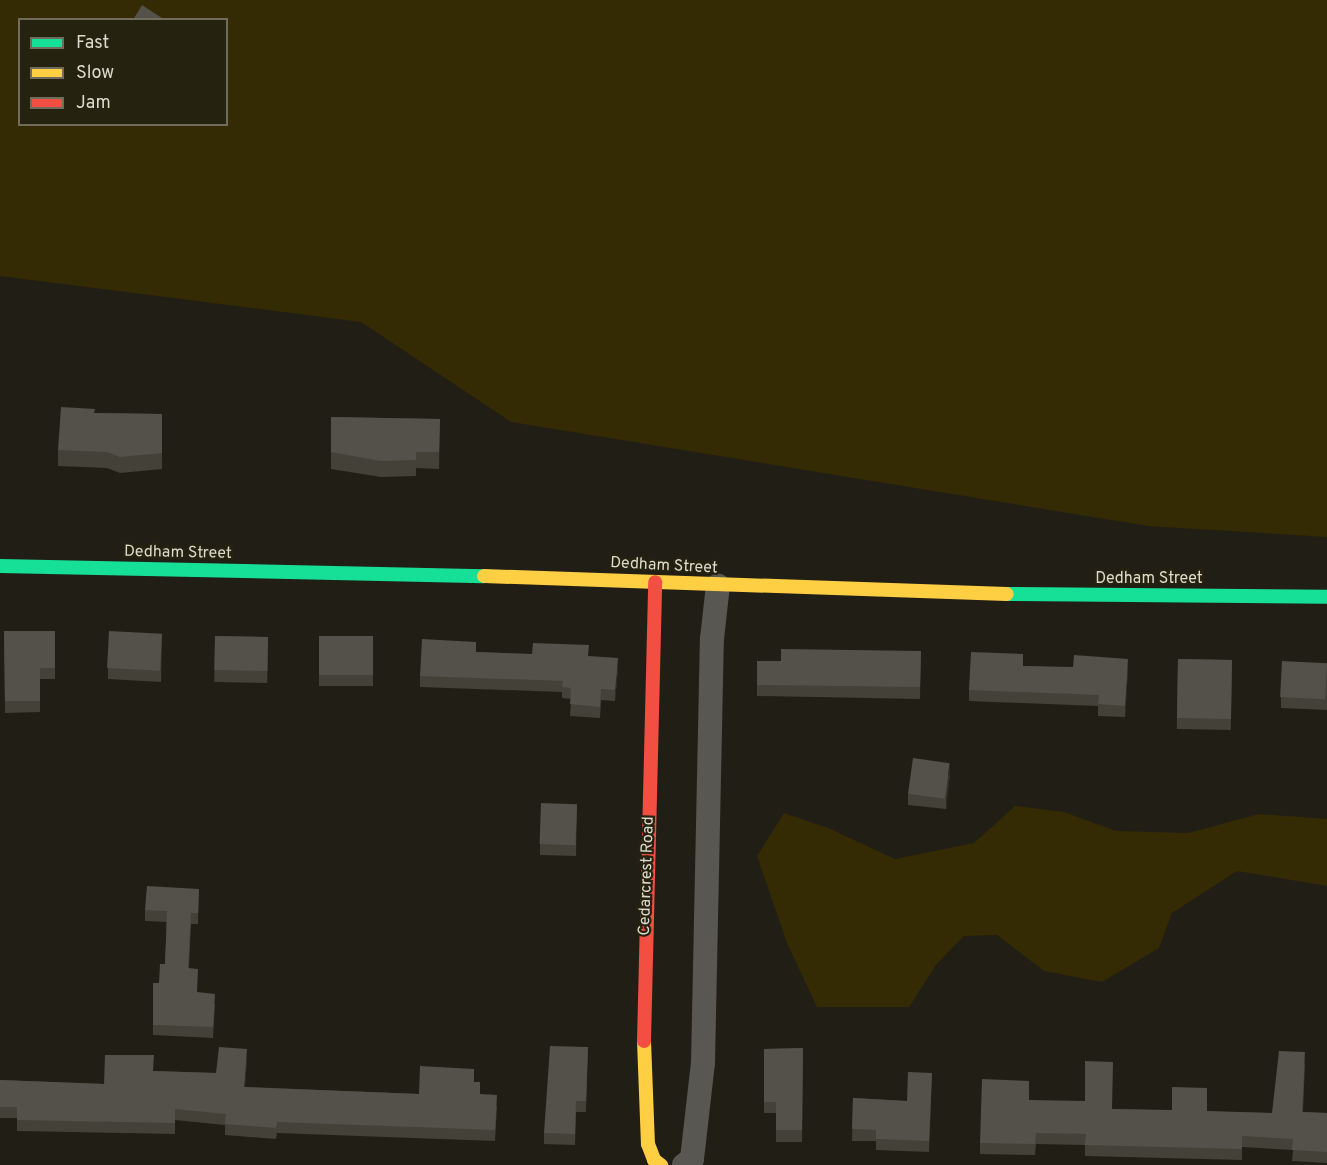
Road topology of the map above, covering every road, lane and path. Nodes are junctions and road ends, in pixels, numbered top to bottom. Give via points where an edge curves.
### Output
1 (0, 566) edge
2 (655, 582) junction
3 (718, 585) junction
4 (1327, 597) edge
5 (661, 1165) edge
6 (684, 1165) edge

1 - 2 main road, Dedham Street
2 - 3 main road, Dedham Street
2 - 5 main road, Cedarcrest Road via 642,1027 648,1144 654,1160
3 - 4 main road, Dedham Street via 996,594
3 - 6 street via 712,639 703,1063 692,1159

